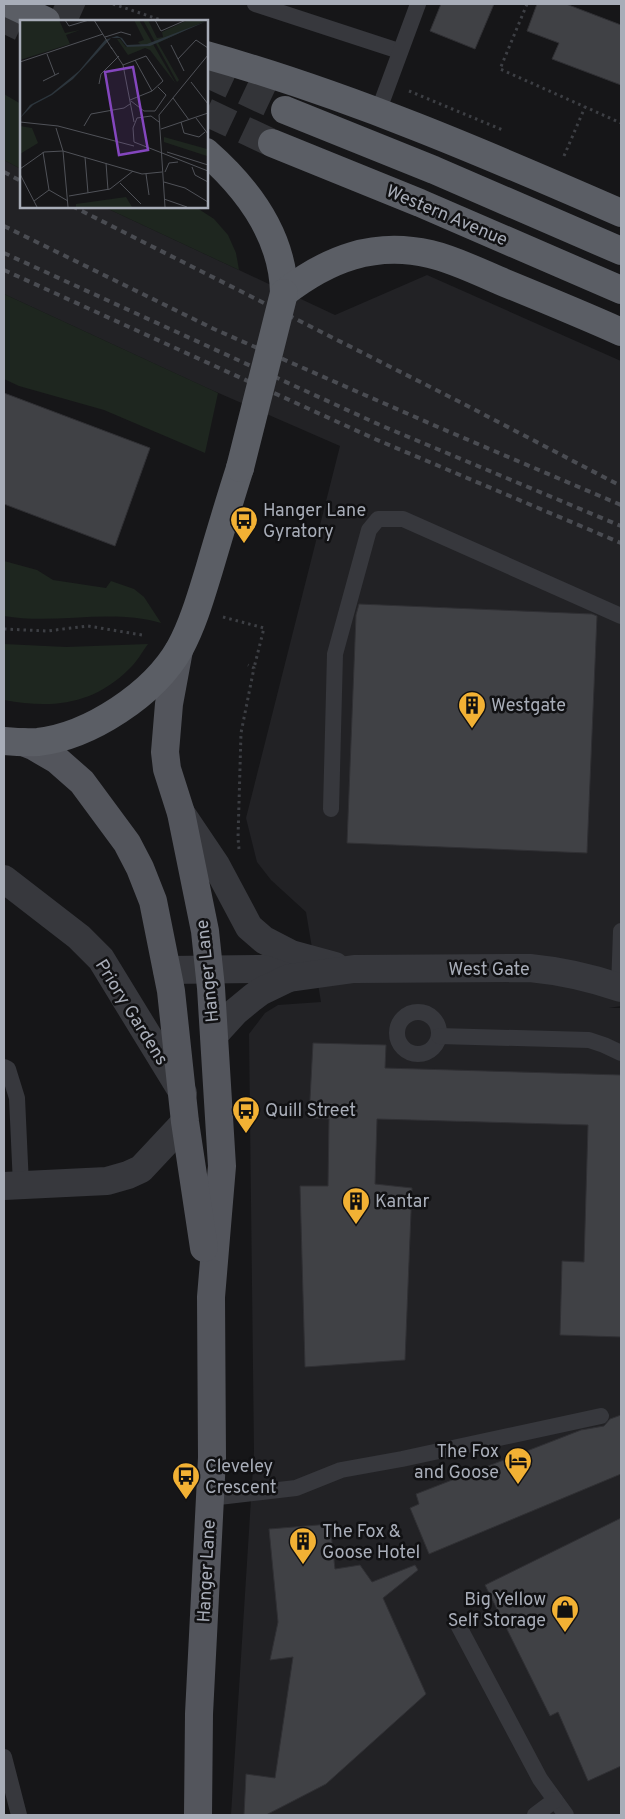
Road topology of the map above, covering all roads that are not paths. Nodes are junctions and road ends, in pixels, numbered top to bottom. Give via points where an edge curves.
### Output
1 (10, 4) edge
2 (255, 4) edge
3 (418, 4) edge
4 (44, 20) edge
5 (399, 52) junction
6 (208, 56) edge
7 (285, 110) tunnel mouth
8 (378, 112) junction
9 (272, 142) tunnel mouth
10 (208, 154) edge
11 (621, 213) edge
12 (621, 251) edge
13 (621, 290) edge
14 (284, 293) junction
15 (621, 332) edge
16 (621, 616) edge
17 (179, 650) junction
18 (13, 742) edge
19 (331, 809) dead end
20 (181, 813) junction
21 (4, 879) edge
22 (621, 931) edge
23 (354, 969) junction
24 (167, 970) junction
25 (209, 970) junction
26 (289, 978) junction
27 (620, 988) edge
28 (214, 1035) junction
29 (439, 1036) dead end
30 (621, 1053) edge
31 (4, 1067) edge
32 (183, 1094) junction
33 (185, 1122) junction
34 (13, 1185) edge
35 (211, 1296) junction
36 (601, 1416) dead end
37 (210, 1498) junction
38 (458, 1623) dead end
39 (4, 1757) edge
40 (555, 1800) junction
41 (19, 1815) edge
42 (198, 1815) edge
43 (535, 1815) edge
44 (566, 1815) edge

1 - 4 highway
2 - 5 lane
3 - 5 lane
5 - 8 lane
6 - 8 highway via 278,76
7 - 12 highway, Western Avenue
8 - 11 highway
9 - 13 highway, Western Avenue
10 - 14 highway via 241,185 260,214 272,236 281,265
14 - 15 highway via 338,260 369,252 411,251 465,266
14 - 17 highway, bridge via 240,468 196,610
16 - 19 lane via 403,519 378,520 369,530 335,654
17 - 18 highway via 168,666 135,698 100,721 54,738
17 - 20 main road, Hanger Lane via 165,729 165,752
18 - 24 main road, Hanger Lane via 42,751 82,782 127,843 154,901
20 - 23 street, West Gate via 216,865 249,927 264,940 291,954
20 - 25 main road, Hanger Lane via 203,922
21 - 32 street, Priory Gardens via 101,959
22 - 27 lane
23 - 26 street, West Gate
23 - 27 street, West Gate via 530,968 552,970
24 - 25 street, West Gate
24 - 32 main road, Hanger Lane
25 - 26 street, West Gate via 264,969
25 - 28 main road, Hanger Lane
26 - 28 street, West Gate via 252,998
28 - 35 main road, Hanger Lane via 222,1166
29 - 30 lane via 589,1040
31 - 34 lane via 8,1069 17,1098
32 - 33 main road, Hanger Lane
33 - 34 street via 142,1169 128,1175 107,1181
33 - 35 main road, Hanger Lane
35 - 37 main road, Hanger Lane
36 - 37 lane via 341,1470 296,1488
37 - 42 main road, Hanger Lane via 199,1714
38 - 40 lane via 540,1779
39 - 41 lane
40 - 43 lane
40 - 44 lane

